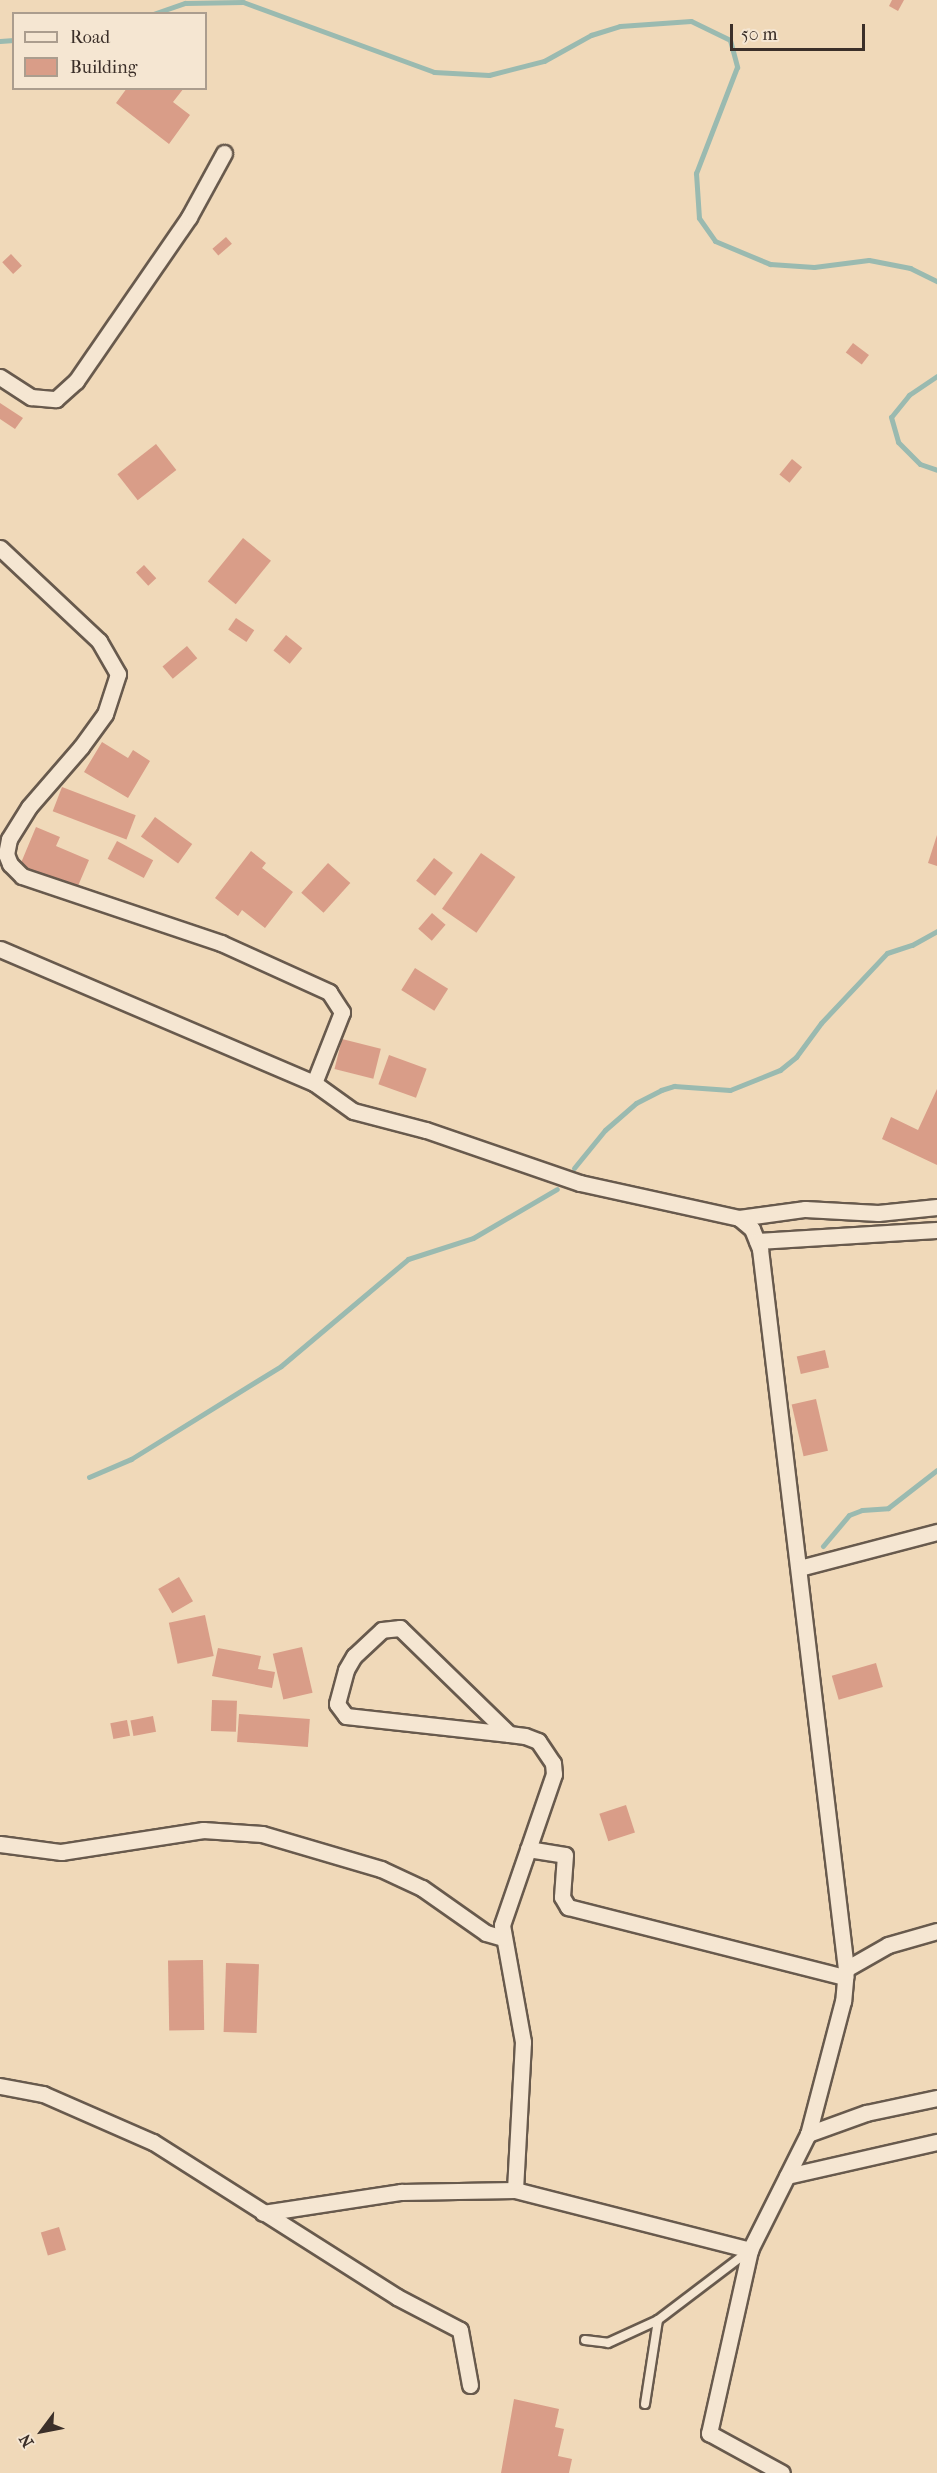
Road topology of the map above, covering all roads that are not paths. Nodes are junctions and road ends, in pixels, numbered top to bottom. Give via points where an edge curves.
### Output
1 (224, 153) dead end
2 (0, 377) edge
3 (0, 548) edge
4 (3, 856) edge
5 (0, 949) edge
6 (314, 1083) junction
7 (937, 1207) edge
8 (739, 1218) junction
9 (937, 1230) edge
10 (757, 1241) junction
11 (937, 1532) edge
12 (799, 1568) junction
13 (509, 1734) junction
14 (0, 1844) edge
15 (528, 1849) junction
16 (937, 1931) edge
17 (503, 1938) junction
18 (846, 1973) junction
19 (0, 2086) edge
20 (937, 2098) edge
21 (808, 2134) junction
22 (937, 2142) edge
23 (787, 2176) junction
24 (515, 2190) junction
25 (263, 2213) junction
26 (750, 2250) junction
27 (658, 2320) junction
28 (585, 2340) dead end
29 (470, 2385) dead end
30 (645, 2404) dead end
31 (782, 2473) edge

1 - 2 street via 189,217 76,381 56,399 31,397
3 - 4 street via 99,641 118,674 105,714 29,807
4 - 6 street via 22,876 221,943 329,992 342,1012
5 - 6 street
6 - 8 street via 353,1111 426,1130 580,1184
7 - 8 street via 878,1213 805,1209
8 - 10 street via 752,1229
9 - 10 street
10 - 12 street
11 - 12 street
12 - 18 street
13 - 13 street via 346,1716 337,1704 346,1670 354,1656 382,1630 400,1628
13 - 15 street via 538,1741 553,1763 555,1774
14 - 17 street via 61,1852 202,1830 262,1834 381,1869 422,1888 486,1933
15 - 17 street via 502,1924
15 - 18 street via 565,1855 562,1897 568,1907
16 - 18 street via 888,1945
17 - 24 street via 522,2042
18 - 21 street via 843,2001
19 - 25 street via 44,2094 153,2142
20 - 21 street via 866,2113
21 - 23 street
22 - 23 street
23 - 26 street
24 - 25 street via 401,2192
24 - 26 street
25 - 29 street via 460,2330
26 - 27 lane
26 - 31 street via 709,2433
27 - 28 lane via 608,2343
27 - 30 lane

